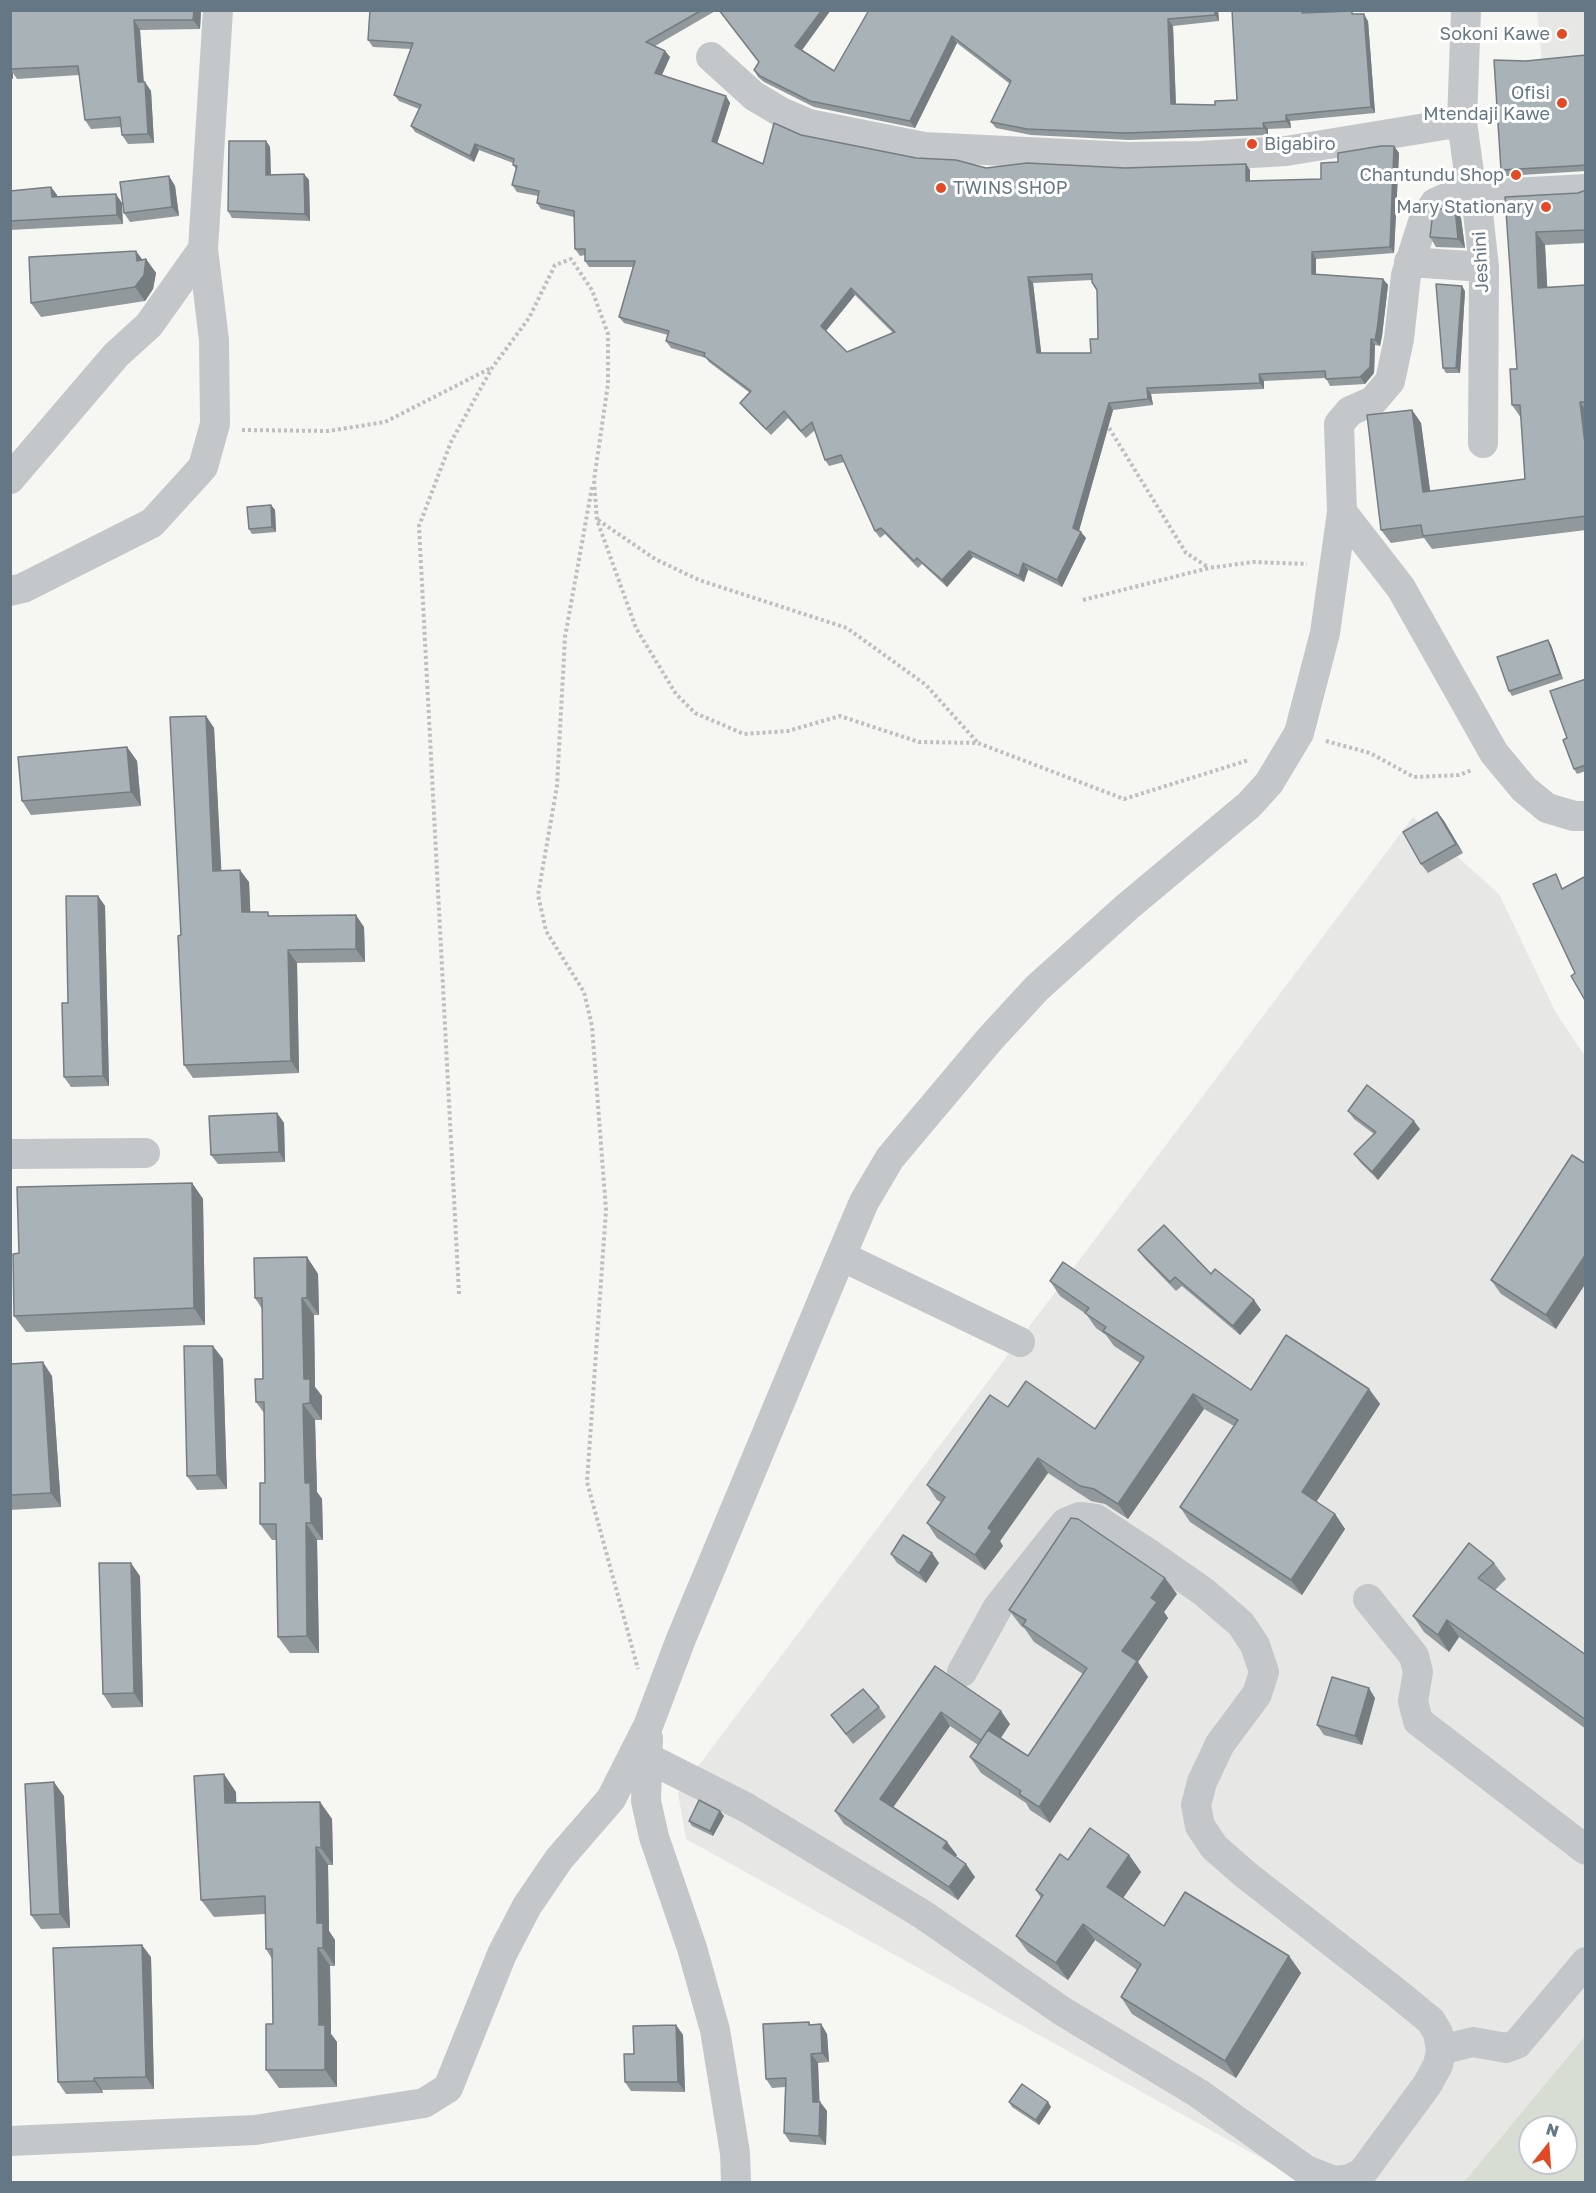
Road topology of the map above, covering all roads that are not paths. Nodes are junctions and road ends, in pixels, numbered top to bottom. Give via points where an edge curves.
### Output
1 (218, 10) edge
2 (1466, 10) edge
3 (711, 57) dead end
4 (1462, 122) junction
5 (1586, 189) edge
6 (1474, 191) junction
7 (203, 249) junction
8 (1408, 262) junction
9 (1484, 267) junction
10 (1483, 443) dead end
11 (10, 479) edge
12 (1342, 512) junction
13 (10, 591) edge
14 (1586, 816) edge
15 (145, 1153) dead end
16 (10, 1154) edge
17 (841, 1256) junction
18 (1020, 1342) dead end
19 (1368, 1599) dead end
20 (962, 1672) dead end
21 (648, 1726) junction
22 (646, 1756) junction
23 (1586, 1850) edge
24 (1586, 1962) edge
25 (1441, 2050) junction
26 (10, 2141) edge
27 (736, 2182) edge

1 - 7 street
2 - 4 street, Jeshini
3 - 4 street via 754,96 781,112 820,126 924,147 1129,157 1200,156 1297,149
4 - 6 street, Jeshini
5 - 6 street
6 - 8 street via 1435,203 1423,222
6 - 9 street, Jeshini
7 - 11 street via 148,325 116,355
7 - 13 street via 214,340 215,424 203,467 152,523
8 - 9 street
8 - 12 street via 1390,381 1373,401 1350,411 1339,424
9 - 10 street, Jeshini
12 - 14 street via 1401,588 1494,753 1524,789 1547,808
12 - 17 street via 1326,633 1294,742 1269,783 1037,988 890,1158 864,1202
15 - 16 street
17 - 18 street
17 - 21 street
19 - 23 street via 1414,1656 1418,1672 1413,1701 1418,1721
20 - 25 street via 998,1608 1065,1523 1080,1517 1096,1520 1204,1592 1241,1624 1255,1645 1264,1672 1257,1694 1220,1744 1202,1782 1196,1805 1200,1826 1214,1847 1246,1875 1431,2021
21 - 22 street
21 - 26 street via 611,1799 559,1859 527,1906 502,1954 448,2088 438,2096 424,2103 255,2130
22 - 25 street via 747,1808 922,1914 1062,2011 1198,2093 1306,2170 1334,2181 1362,2173 1427,2085
22 - 27 street via 646,1801 654,1837 715,2030
24 - 25 street via 1517,2044 1506,2048 1473,2043

